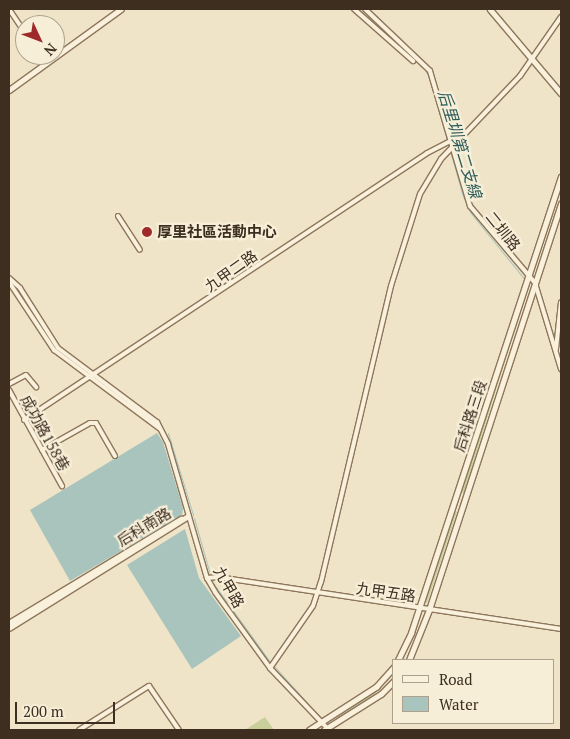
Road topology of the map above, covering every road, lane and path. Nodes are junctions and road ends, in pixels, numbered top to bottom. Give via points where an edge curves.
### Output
1 (354, 9) edge
2 (365, 9) edge
3 (490, 9) edge
4 (118, 10) edge
5 (561, 17) edge
6 (65, 49) edge
7 (413, 61) dead end
8 (531, 61) junction
9 (43, 65) edge
10 (9, 90) edge
11 (561, 92) edge
12 (451, 141) junction
13 (452, 147) junction
14 (561, 177) edge
15 (561, 204) edge
16 (118, 216) dead end
17 (140, 250) dead end
18 (528, 277) junction
19 (9, 278) edge
20 (9, 282) edge
21 (535, 283) junction
22 (561, 302) edge
23 (555, 351) junction
24 (561, 369) edge
25 (92, 376) junction
26 (9, 384) edge
27 (36, 387) dead end
28 (9, 390) edge
29 (24, 420) junction
30 (42, 450) junction
31 (115, 456) dead end
32 (62, 486) dead end
33 (188, 516) junction
34 (207, 578) junction
35 (317, 594) junction
36 (419, 608) junction
37 (34, 610) junction
38 (429, 610) junction
39 (9, 623) edge
40 (9, 628) edge
41 (561, 629) edge
42 (398, 659) edge
43 (409, 659) edge
44 (270, 668) junction
45 (392, 669) edge
46 (392, 683) edge
47 (321, 723) junction
48 (79, 730) edge
49 (179, 730) edge
50 (309, 730) edge
51 (327, 730) edge

1 - 7 street
2 - 12 street, 二圳路 via 430,71
3 - 8 street
4 - 6 main road
5 - 8 street
8 - 11 street
8 - 13 street
9 - 10 main road
12 - 13 street, 二圳路
12 - 25 street, 九甲二路 via 427,153
13 - 18 street, 二圳路 via 470,206
13 - 35 street via 433,172 411,213
14 - 18 street, 后科路三段
15 - 21 street, 后科路三段
16 - 17 street
18 - 21 street, 二圳路
18 - 36 street, 后科路三段
19 - 25 street, 九甲路 via 20,288 53,343
20 - 25 street, 九甲路 via 54,350
21 - 23 street
21 - 38 street, 后科路三段
22 - 23 street
23 - 24 street
25 - 29 street, 九甲二路
25 - 33 street, 九甲路 via 159,428 168,444
26 - 27 street via 26,374
28 - 29 street, 成功路158巷
29 - 30 street, 成功路158巷
30 - 31 street via 90,422 96,423
30 - 32 street, 成功路158巷
33 - 34 street, 九甲路
33 - 37 street, 后科南路
34 - 35 street, 九甲五路 via 218,577
34 - 44 street, 九甲路
35 - 36 street, 九甲五路
35 - 44 street via 297,632
36 - 38 street, 九甲五路
36 - 42 street, 后科路三段
37 - 39 street, 后科南路
37 - 40 street, 后科南路
38 - 41 street, 九甲五路
38 - 43 street, 后科路三段
44 - 47 street, 九甲路
45 - 47 street via 376,687
46 - 51 street
47 - 50 street
47 - 51 street, 九甲路
48 - 49 street via 149,686

